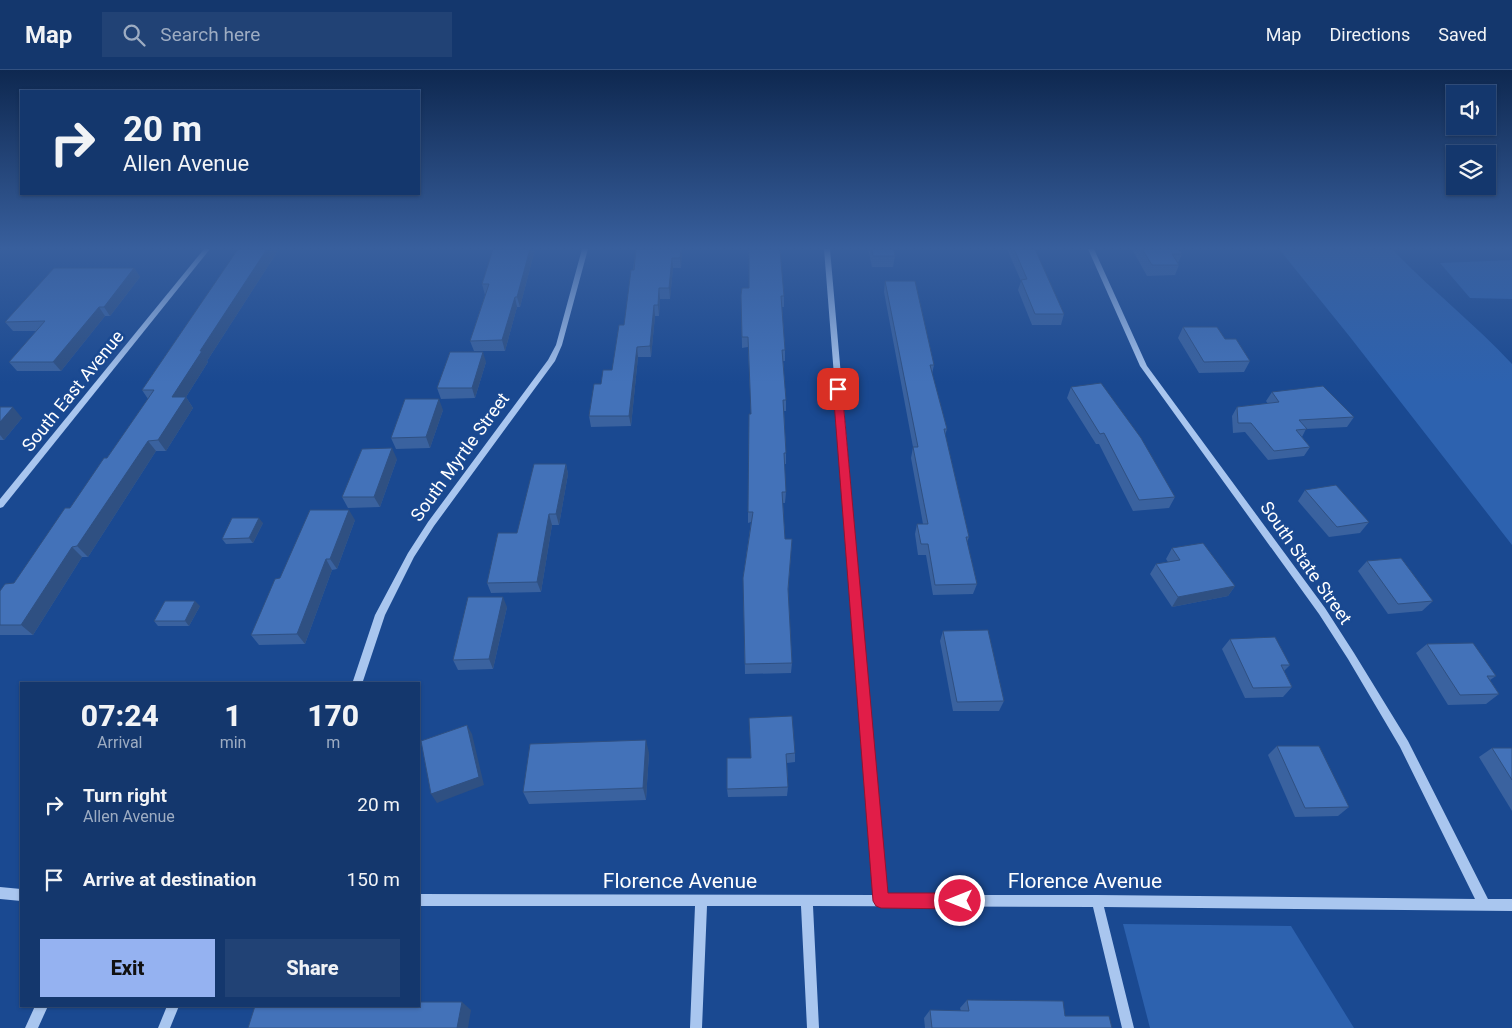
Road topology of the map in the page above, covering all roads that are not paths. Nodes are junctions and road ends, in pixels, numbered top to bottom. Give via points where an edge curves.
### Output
1 (171, 294) edge
2 (573, 294) edge
3 (831, 294) edge
4 (1111, 294) edge
5 (0, 505) edge
6 (358, 682) edge
7 (0, 893) edge
8 (20, 894) edge
9 (420, 900) edge
10 (701, 901) junction
11 (807, 901) junction
12 (881, 901) junction
13 (1097, 901) junction
14 (1484, 904) junction
15 (1512, 905) edge
16 (42, 1007) edge
17 (173, 1007) edge
18 (31, 1028) edge
19 (164, 1028) edge
20 (696, 1028) edge
21 (813, 1028) edge
22 (1128, 1028) edge

1 - 5 street, South East Avenue
2 - 6 street, South Myrtle Street via 551,361 411,555 380,615
3 - 12 street
4 - 14 street, South State Street via 1144,366 1322,611 1351,656 1404,744
7 - 8 street
9 - 10 street, Florence Avenue
10 - 11 street, Florence Avenue
10 - 20 street
11 - 12 street, Florence Avenue
11 - 21 street
12 - 13 street, Florence Avenue
13 - 14 street, Florence Avenue
13 - 22 street
14 - 15 street, Florence Avenue
16 - 18 street
17 - 19 street

